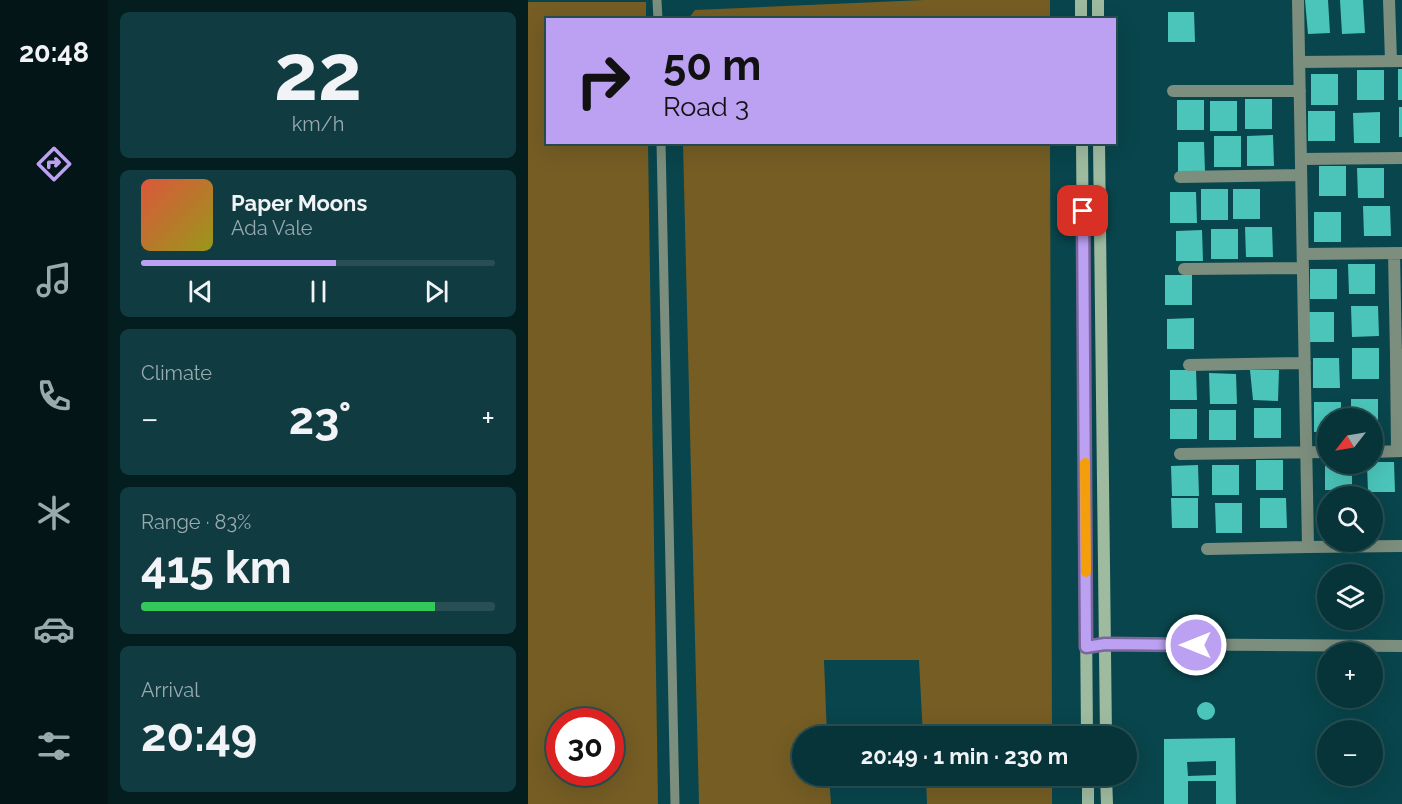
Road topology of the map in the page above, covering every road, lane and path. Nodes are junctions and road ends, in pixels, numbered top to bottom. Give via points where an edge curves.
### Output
1 (657, 0) edge
2 (1081, 0) edge
3 (1098, 0) edge
4 (1298, 0) edge
5 (1389, 0) edge
6 (658, 18) edge
7 (1081, 18) edge
8 (1098, 18) edge
9 (1396, 61) edge
10 (1299, 62) junction
11 (1173, 91) dead end
12 (1300, 91) junction
13 (661, 144) edge
14 (1082, 144) edge
15 (1099, 144) edge
16 (1402, 158) edge
17 (1301, 159) junction
18 (1301, 175) junction
19 (1180, 177) dead end
20 (1398, 253) edge
21 (1303, 254) junction
22 (1303, 268) junction
23 (1184, 269) dead end
24 (1399, 355) edge
25 (1305, 363) junction
26 (1189, 364) dead end
27 (1400, 451) edge
28 (1317, 452) edge
29 (1383, 452) edge
30 (1306, 453) junction
31 (1180, 454) dead end
32 (1402, 546) edge
33 (1308, 547) junction
34 (1207, 549) dead end
35 (1105, 644) junction
36 (1402, 646) edge
37 (1086, 647) junction
38 (1087, 726) edge
39 (1106, 726) edge
40 (1088, 786) edge
41 (1106, 786) edge
42 (675, 804) edge
43 (1088, 804) edge
44 (1107, 804) edge

1 - 6 lane
2 - 7 street
3 - 8 street
4 - 10 street
5 - 9 street
9 - 10 street
10 - 12 street
11 - 12 street
12 - 17 street
13 - 42 lane
14 - 37 street
15 - 35 street
16 - 17 street
17 - 18 street
18 - 19 street
18 - 21 street
20 - 21 street
20 - 24 street
21 - 22 street
22 - 23 street
22 - 25 street
24 - 27 street
25 - 26 street
25 - 30 street
27 - 29 street
28 - 30 street
30 - 31 street
30 - 33 street
32 - 33 street
33 - 34 street
35 - 36 street
35 - 37 street
35 - 39 street
37 - 38 street
40 - 43 street
41 - 44 street

